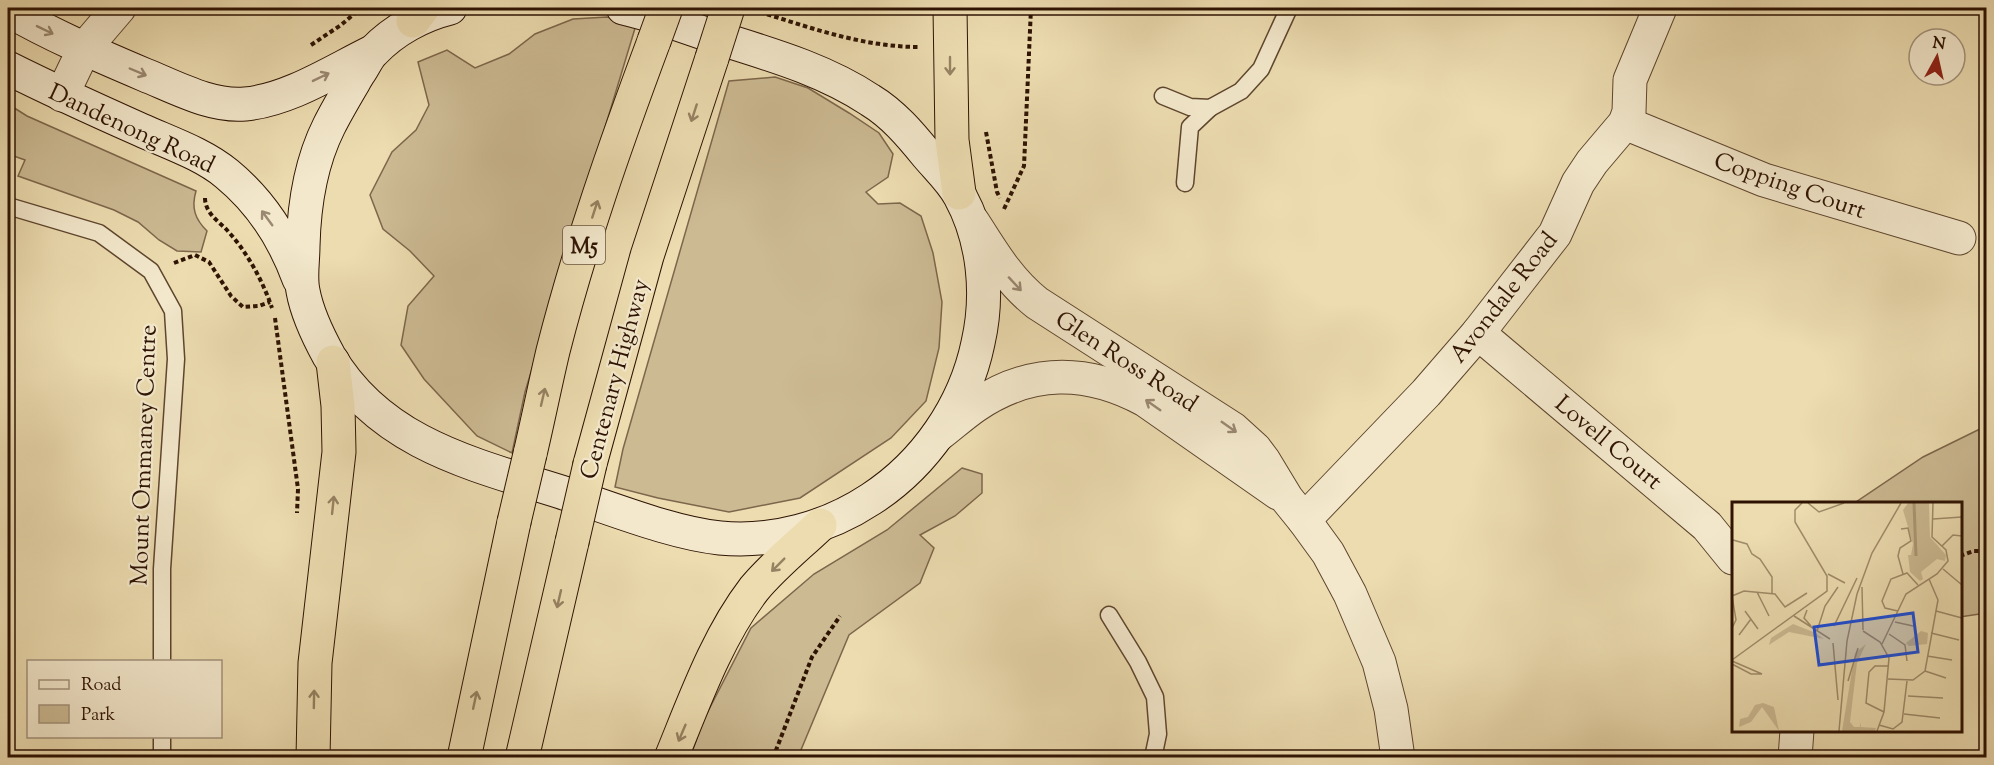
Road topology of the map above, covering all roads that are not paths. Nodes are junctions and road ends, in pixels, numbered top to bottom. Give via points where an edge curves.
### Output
1 (119, 8) edge
2 (450, 8) edge
3 (622, 8) edge
4 (666, 8) edge
5 (950, 8) edge
6 (1289, 8) edge
7 (1660, 8) edge
8 (742, 9) edge
9 (8, 10) edge
10 (418, 14) edge
11 (84, 49) junction
12 (372, 52) junction
13 (8, 68) edge
14 (62, 95) junction
15 (1163, 96) dead end
16 (1210, 108) junction
17 (1625, 123) junction
18 (1185, 183) dead end
19 (8, 206) edge
20 (964, 206) junction
21 (1959, 238) dead end
22 (302, 289) junction
23 (1478, 333) junction
24 (333, 362) junction
25 (938, 435) junction
26 (1295, 510) junction
27 (820, 525) junction
28 (1732, 557) edge
29 (1109, 615) dead end
30 (162, 660) edge
31 (1797, 732) edge
32 (162, 738) edge
33 (162, 758) edge
34 (313, 758) edge
35 (464, 758) edge
36 (522, 758) edge
37 (671, 758) edge
38 (1153, 758) edge
39 (1398, 758) edge
40 (1795, 758) edge

1 - 11 street
2 - 10 street
3 - 20 street, Glen Ross Road via 798,64 874,102 903,126
35 -> 4 highway, M5, bridge via 553,351 616,143
5 -> 20 highway via 952,140
6 - 16 lane via 1261,69 1241,91
7 - 17 street via 1630,80
8 -> 36 highway, Centenary Highway, bridge via 712,58 647,256 590,464
9 -> 11 street
10 - 12 street
11 -> 12 street via 188,93 231,105 273,99
11 - 14 street
12 - 22 street via 327,129 312,171 303,228
13 - 14 street, Dandenong Road
22 -> 14 street, Dandenong Road via 292,260 267,216 225,172
15 - 16 lane via 1190,107
16 - 18 lane via 1190,127
17 - 21 street, Copping Court via 1764,180
17 - 23 street, Avondale Road via 1578,183 1555,234
19 - 30 lane, Mount Ommaney Centre via 99,233 151,271 173,311 176,359 162,569
20 - 25 street via 980,256 982,327 959,397
20 -> 26 street, Glen Ross Road via 1020,290 1233,429 1255,449
22 - 24 street, Dandenong Road via 312,321
23 - 26 street, Avondale Road via 1426,393
23 - 28 street, Lovell Court via 1707,526
24 - 27 street, Dandenong Road via 349,386 402,432 470,463 678,529 717,537 769,537
34 -> 24 highway via 315,663 339,452
26 -> 25 street, Glen Ross Road via 1145,400 1098,380 1030,380 976,406
25 - 27 street, Dandenong Road via 888,487
26 - 39 street, Glen Ross Road via 1328,553 1379,662
27 -> 37 highway via 754,589 730,626
29 - 38 lane via 1155,697 1158,734
31 - 40 street
32 - 33 lane

